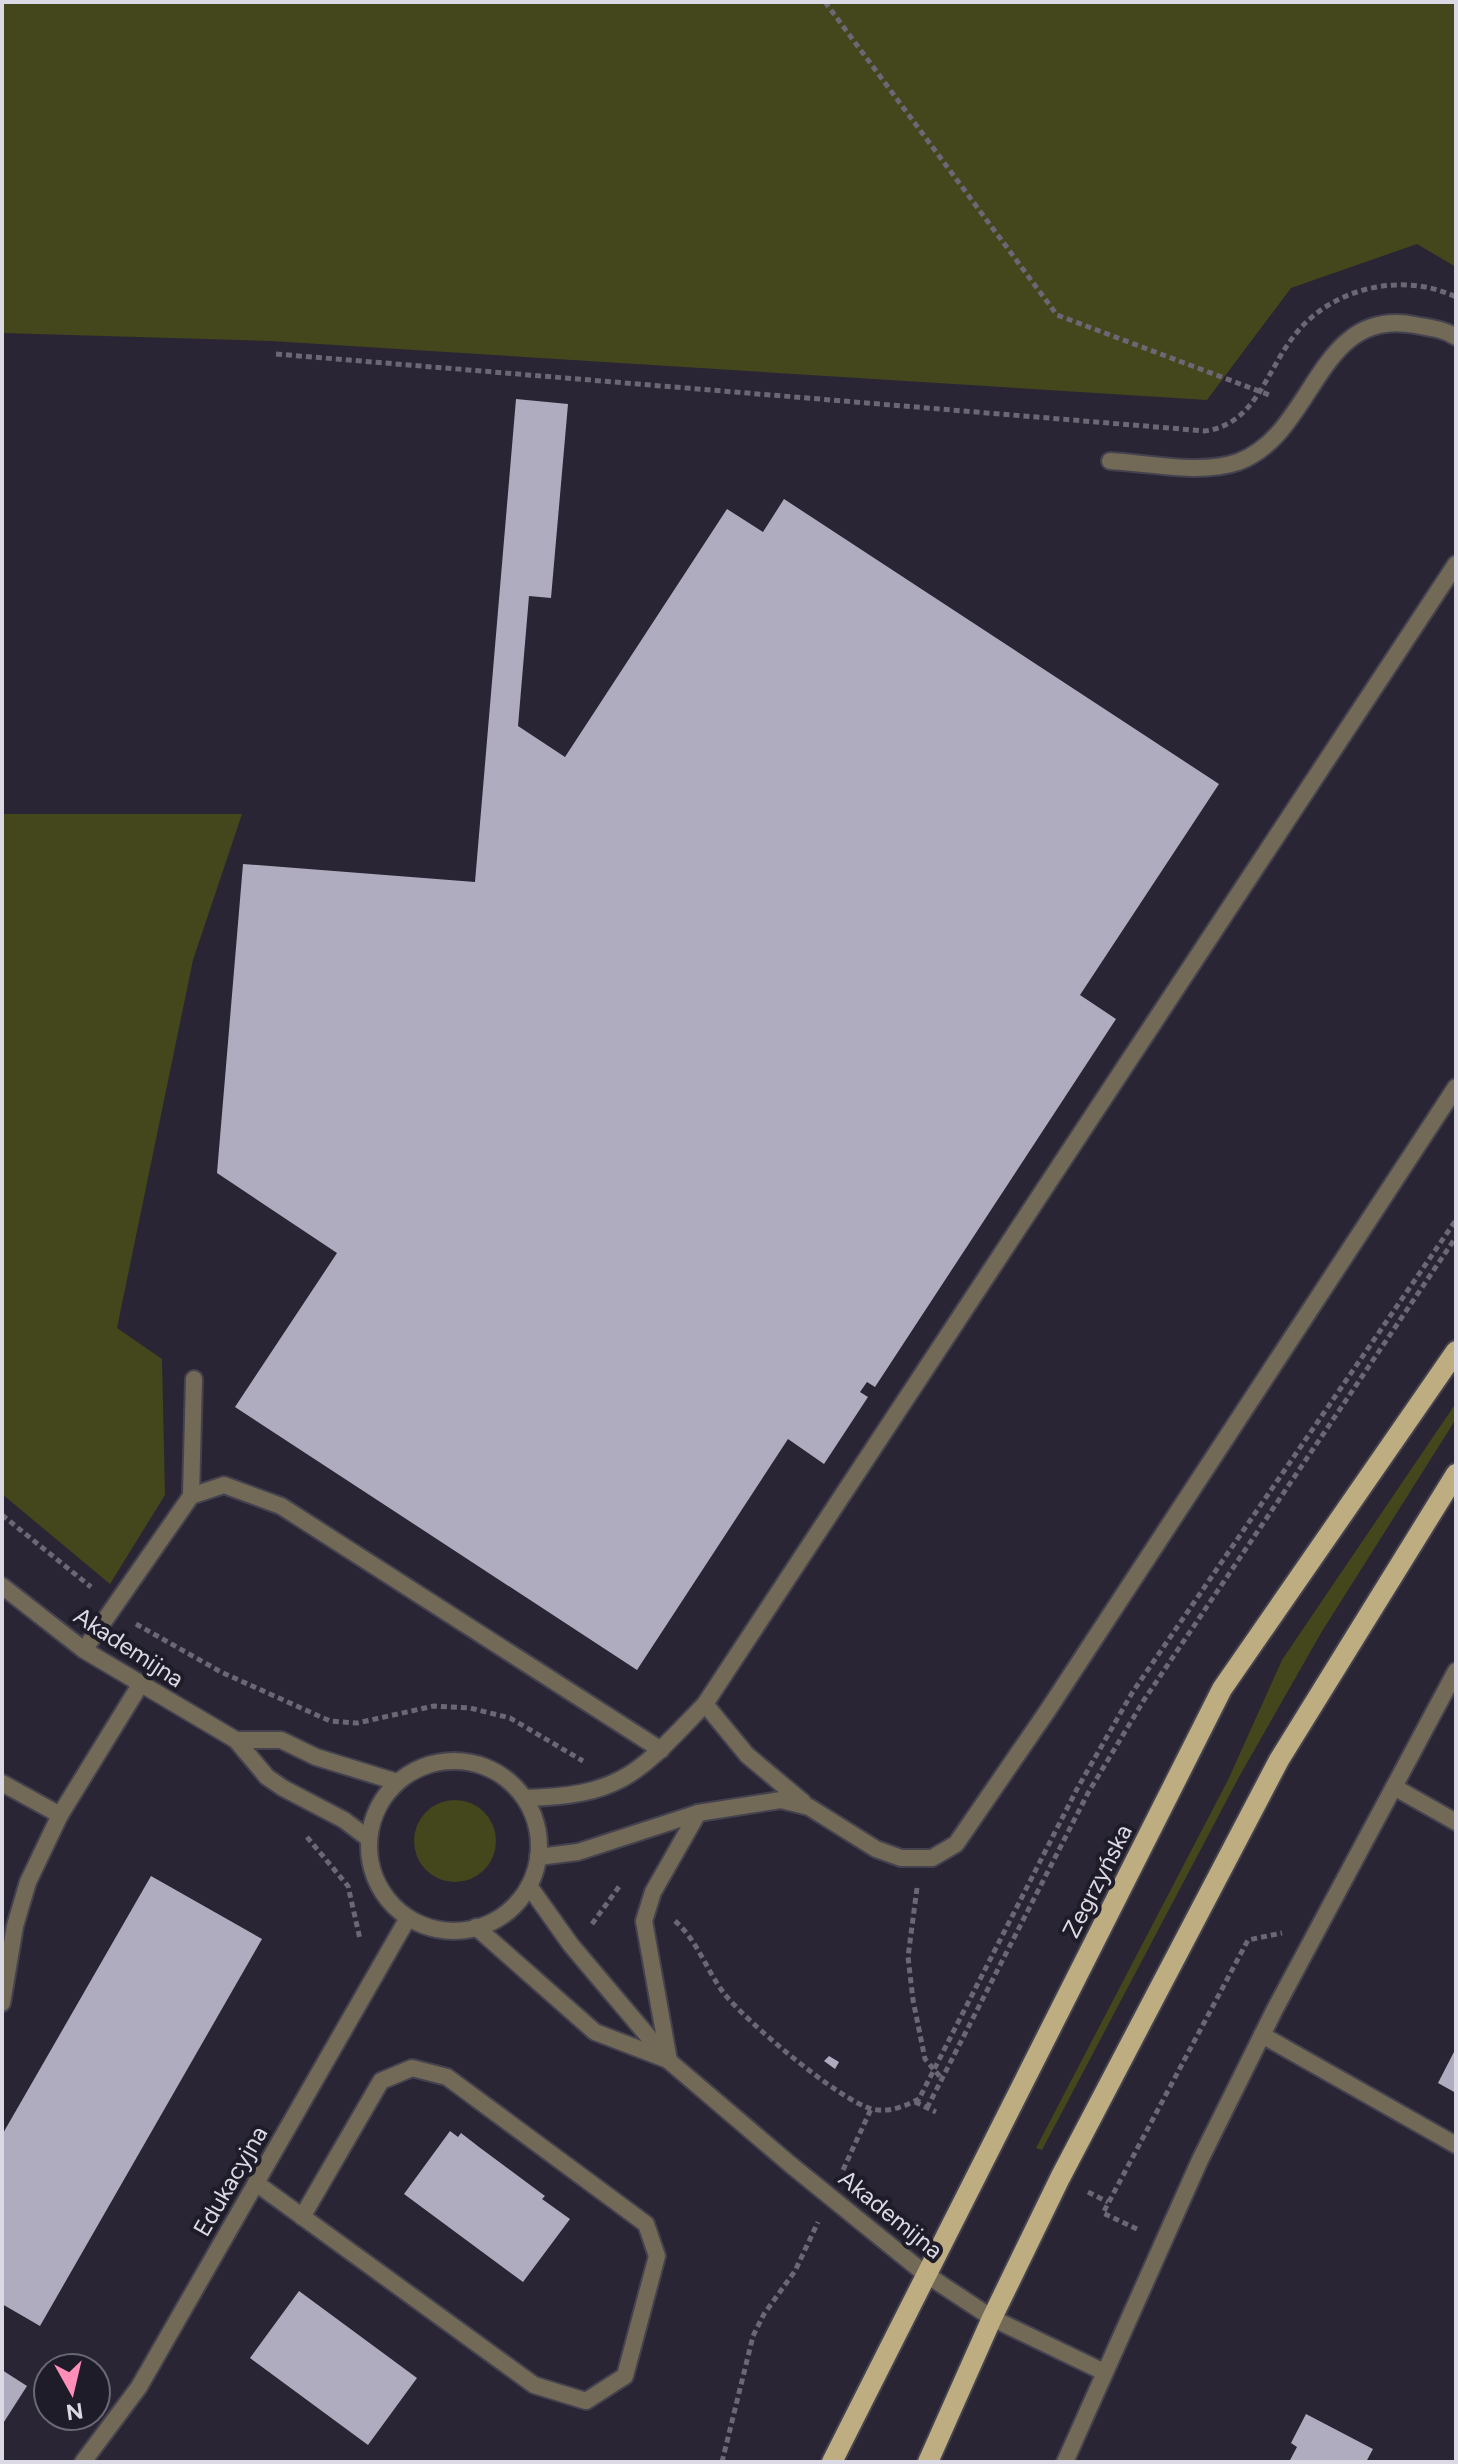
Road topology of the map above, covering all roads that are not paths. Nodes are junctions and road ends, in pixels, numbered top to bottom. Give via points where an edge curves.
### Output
1 (1456, 337) edge
2 (1110, 461) dead end
3 (1456, 564) edge
4 (1456, 1087) edge
5 (1456, 1351) edge
6 (194, 1379) dead end
7 (1456, 1474) edge
8 (191, 1496) junction
9 (2, 1586) edge
10 (84, 1650) junction
11 (1456, 1671) edge
12 (140, 1685) junction
13 (705, 1704) junction
14 (236, 1740) junction
15 (661, 1750) junction
16 (397, 1782) junction
17 (2, 1783) edge
18 (1394, 1787) junction
19 (525, 1798) junction
20 (809, 1807) junction
21 (698, 1813) junction
22 (60, 1815) junction
23 (1456, 1822) edge
24 (369, 1839) junction
25 (538, 1857) junction
26 (529, 1886) junction
27 (408, 1918) junction
28 (9, 1923) edge
29 (476, 1927) junction
30 (2, 2003) edge
31 (1262, 2035) junction
32 (669, 2061) junction
33 (1456, 2145) edge
34 (256, 2183) junction
35 (302, 2217) junction
36 (924, 2273) junction
37 (992, 2318) junction
38 (1104, 2372) junction
39 (83, 2462) edge
40 (832, 2462) edge
41 (928, 2462) edge
42 (1065, 2462) edge

1 - 2 street via 1392,321 1348,337 1273,442 1238,462 1202,467
3 - 13 street
4 - 20 street via 966,1831 946,1852 901,1858 876,1849
5 - 36 main road, Zegrzyńska via 1222,1689 995,2143
6 - 8 street
7 - 37 main road via 1279,1760
8 - 10 street
8 - 15 street via 224,1485 281,1506
9 - 10 street, Akademijna
10 - 12 street, Akademijna
11 - 18 street
12 - 14 street, Akademijna
12 - 22 street
13 - 15 street
13 - 20 street via 747,1755
14 - 16 street, Akademijna via 281,1740 316,1757
14 - 24 street, Akademijna via 267,1777
15 - 19 street via 641,1770 603,1788
16 - 19 street via 434,1762 475,1763 503,1776
16 - 24 street via 383,1798
17 - 22 street
18 - 23 street
18 - 31 street
19 - 25 street via 539,1837
20 - 21 street via 757,1801
21 - 25 street via 578,1852
21 - 32 street via 653,1892 644,1921
22 - 28 street
24 - 27 street via 369,1857 382,1892
25 - 26 street
26 - 29 street via 501,1917
26 - 32 street, Akademijna via 571,1945
27 - 29 street via 441,1930
27 - 34 street, Edukacyjna
28 - 30 street
29 - 32 street, Akademijna via 595,2032
31 - 33 street
31 - 38 street
32 - 36 street, Akademijna
34 - 35 street
34 - 39 street, Edukacyjna via 139,2387
35 - 35 street via 534,2385 586,2401 625,2376 657,2256 646,2224 447,2077 412,2068 381,2081
36 - 37 street, Akademijna
36 - 40 main road, Zegrzyńska
37 - 38 street, Akademijna
37 - 41 main road
38 - 42 street

